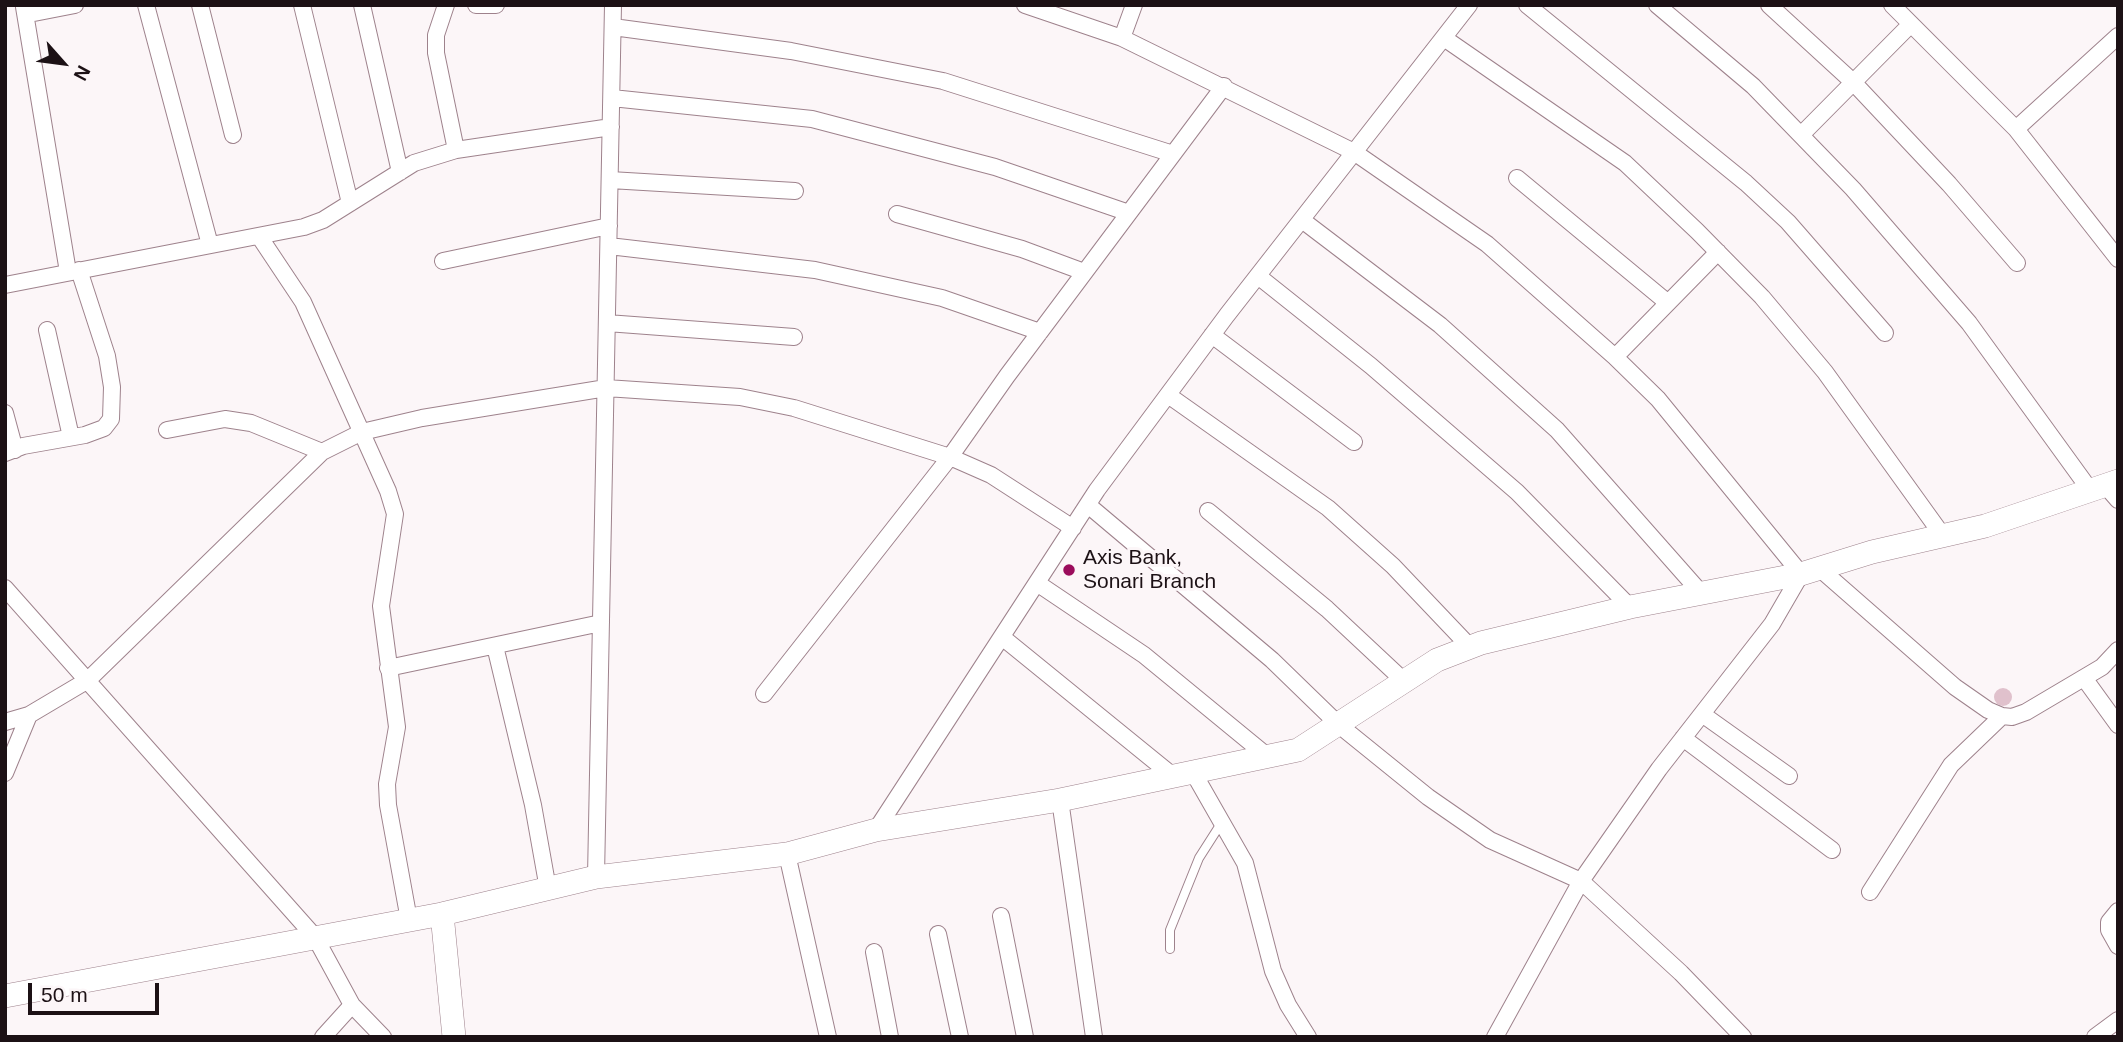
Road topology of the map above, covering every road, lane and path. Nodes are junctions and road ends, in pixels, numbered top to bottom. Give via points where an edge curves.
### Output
1 (75, 5) edge
2 (146, 5) edge
3 (200, 5) edge
4 (302, 5) edge
5 (362, 5) edge
6 (446, 5) edge
7 (476, 5) edge
8 (496, 5) edge
9 (613, 5) edge
10 (1025, 5) edge
11 (1134, 5) edge
12 (1469, 5) edge
13 (1527, 5) edge
14 (1769, 5) edge
15 (24, 6) edge
16 (1667, 8) edge
17 (1904, 12) edge
18 (613, 27) junction
19 (2118, 36) edge
20 (1122, 37) junction
21 (1444, 38) junction
22 (1853, 82) junction
23 (1224, 86) junction
24 (612, 98) junction
25 (611, 127) junction
26 (2016, 129) junction
27 (233, 135) dead end
28 (1801, 135) junction
29 (456, 150) junction
30 (1354, 152) junction
31 (1173, 154) junction
32 (400, 172) junction
33 (1517, 178) dead end
34 (610, 180) junction
35 (795, 191) dead end
36 (350, 203) junction
37 (1129, 213) junction
38 (897, 214) dead end
39 (1302, 220) junction
40 (609, 226) junction
41 (259, 236) junction
42 (210, 245) junction
43 (608, 246) junction
44 (1718, 252) junction
45 (2118, 259) edge
46 (443, 261) dead end
47 (2017, 263) dead end
48 (73, 271) junction
49 (1084, 272) junction
50 (1258, 276) junction
51 (5, 285) edge
52 (1668, 303) junction
53 (607, 323) junction
54 (47, 330) dead end
55 (1040, 332) junction
56 (1885, 332) dead end
57 (1212, 335) junction
58 (794, 337) dead end
59 (1615, 357) junction
60 (606, 388) junction
61 (1168, 395) junction
62 (5, 413) edge
63 (167, 430) dead end
64 (362, 432) junction
65 (71, 437) junction
66 (1354, 442) dead end
67 (10, 451) edge
68 (322, 452) junction
69 (950, 457) junction
70 (2108, 489) edge
71 (1088, 505) junction
72 (1208, 511) dead end
73 (1073, 527) junction
74 (1943, 536) junction
75 (1810, 571) junction
76 (1037, 583) junction
77 (5, 588) edge
78 (1701, 593) junction
79 (1630, 607) junction
80 (601, 623) junction
81 (1002, 637) junction
82 (495, 646) junction
83 (1470, 647) junction
84 (2115, 658) edge
85 (388, 668) junction
86 (2084, 678) junction
87 (88, 680) junction
88 (1404, 681) junction
89 (764, 694) dead end
90 (1702, 714) junction
91 (29, 715) junction
92 (2001, 716) junction
93 (5, 722) edge
94 (1339, 725) junction
95 (2118, 725) edge
96 (1683, 738) junction
97 (1267, 756) junction
98 (5, 773) edge
99 (1183, 774) junction
100 (1789, 776) dead end
101 (1060, 800) junction
102 (1222, 822) junction
103 (876, 830) junction
104 (1832, 850) dead end
105 (787, 854) junction
106 (596, 877) junction
107 (1581, 881) junction
108 (548, 889) junction
109 (1870, 892) dead end
110 (2118, 911) edge
111 (442, 914) junction
112 (1001, 916) dead end
113 (409, 920) junction
114 (938, 934) dead end
115 (315, 937) junction
116 (2118, 946) edge
117 (1170, 948) dead end
118 (874, 952) dead end
119 (5, 996) edge
120 (352, 1006) junction
121 (2118, 1020) edge
122 (323, 1037) edge
123 (383, 1037) edge
124 (454, 1037) edge
125 (828, 1037) edge
126 (890, 1037) edge
127 (960, 1037) edge
128 (1025, 1037) edge
129 (1094, 1037) edge
130 (1308, 1037) edge
131 (1495, 1037) edge
132 (1742, 1037) edge
133 (2095, 1037) edge

1 - 15 street via 34,13
2 - 42 street
3 - 27 street
4 - 36 street
5 - 32 street
6 - 29 street via 436,35 436,53
7 - 8 street
9 - 18 street
10 - 20 street
11 - 20 street
12 - 21 street
13 - 56 street via 1746,183 1788,222
14 - 22 street
15 - 48 street
16 - 28 street
17 - 22 street
17 - 26 street
18 - 24 street
18 - 31 street via 792,51 943,81
19 - 26 street
20 - 23 street
21 - 30 street
21 - 44 street via 1625,163
22 - 28 street
22 - 47 street
23 - 30 street
23 - 31 street
24 - 25 street
24 - 37 street via 812,119 995,167
25 - 29 street
25 - 34 street
26 - 45 street
28 - 70 street via 1853,189
29 - 32 street
30 - 39 street
30 - 59 street via 1487,244
31 - 37 street
32 - 36 street
33 - 52 street
34 - 35 street
34 - 40 street
36 - 41 street via 304,227
37 - 49 street
38 - 49 street via 1022,249
39 - 50 street
39 - 78 street via 1440,325 1557,430
40 - 43 street
40 - 46 street
41 - 42 street
41 - 64 street via 303,302
42 - 48 street
43 - 53 street
43 - 55 street via 814,270 943,298
44 - 52 street
44 - 74 street via 1825,372
48 - 51 street
48 - 65 street via 107,356 114,407 104,428
49 - 55 street
50 - 57 street
50 - 79 street via 1517,492
52 - 59 street
53 - 58 street
53 - 60 street
54 - 65 street
55 - 69 street
57 - 61 street
57 - 66 street
59 - 75 street
60 - 64 street
60 - 69 street via 740,397 794,408
60 - 80 street
61 - 71 street
61 - 83 street via 1328,508 1393,566
62 - 67 street
63 - 68 street via 225,419 251,423
64 - 68 street
64 - 85 street via 395,514 381,593
65 - 67 street
68 - 87 street
69 - 73 street via 991,475
69 - 89 street
70 - 74 main road
71 - 73 street
71 - 94 street via 1272,660
72 - 88 street via 1328,609
73 - 76 street
74 - 75 main road
75 - 78 main road
75 - 90 street
75 - 92 street via 1955,687
76 - 81 street
76 - 97 street via 1144,655
77 - 87 street
78 - 79 main road
79 - 83 main road
80 - 82 street
80 - 106 street
81 - 99 street
81 - 103 street
82 - 85 street
82 - 108 street
83 - 88 main road via 1437,660
84 - 86 street
85 - 113 street via 397,727 388,805
86 - 92 street via 2026,712
86 - 95 street
87 - 91 street
87 - 115 street
88 - 94 main road
90 - 96 street
90 - 100 street
91 - 93 street
91 - 98 street
92 - 109 street via 1951,765
94 - 97 main road via 1298,750
94 - 107 street via 1490,840
96 - 104 street
96 - 107 street
97 - 99 main road
99 - 101 main road
99 - 102 street
101 - 103 main road
101 - 129 street
102 - 117 lane via 1199,858 1170,930
102 - 130 street via 1252,882 1273,971 1287,1005
103 - 105 main road
105 - 106 main road
105 - 125 street
106 - 108 main road
107 - 131 street
107 - 132 street via 1681,973
108 - 111 main road
110 - 116 street via 2109,922
111 - 113 main road
111 - 124 main road
112 - 128 street
113 - 115 main road
114 - 127 street
115 - 119 main road
115 - 120 street
118 - 126 street
120 - 122 street
120 - 123 street
121 - 133 street

